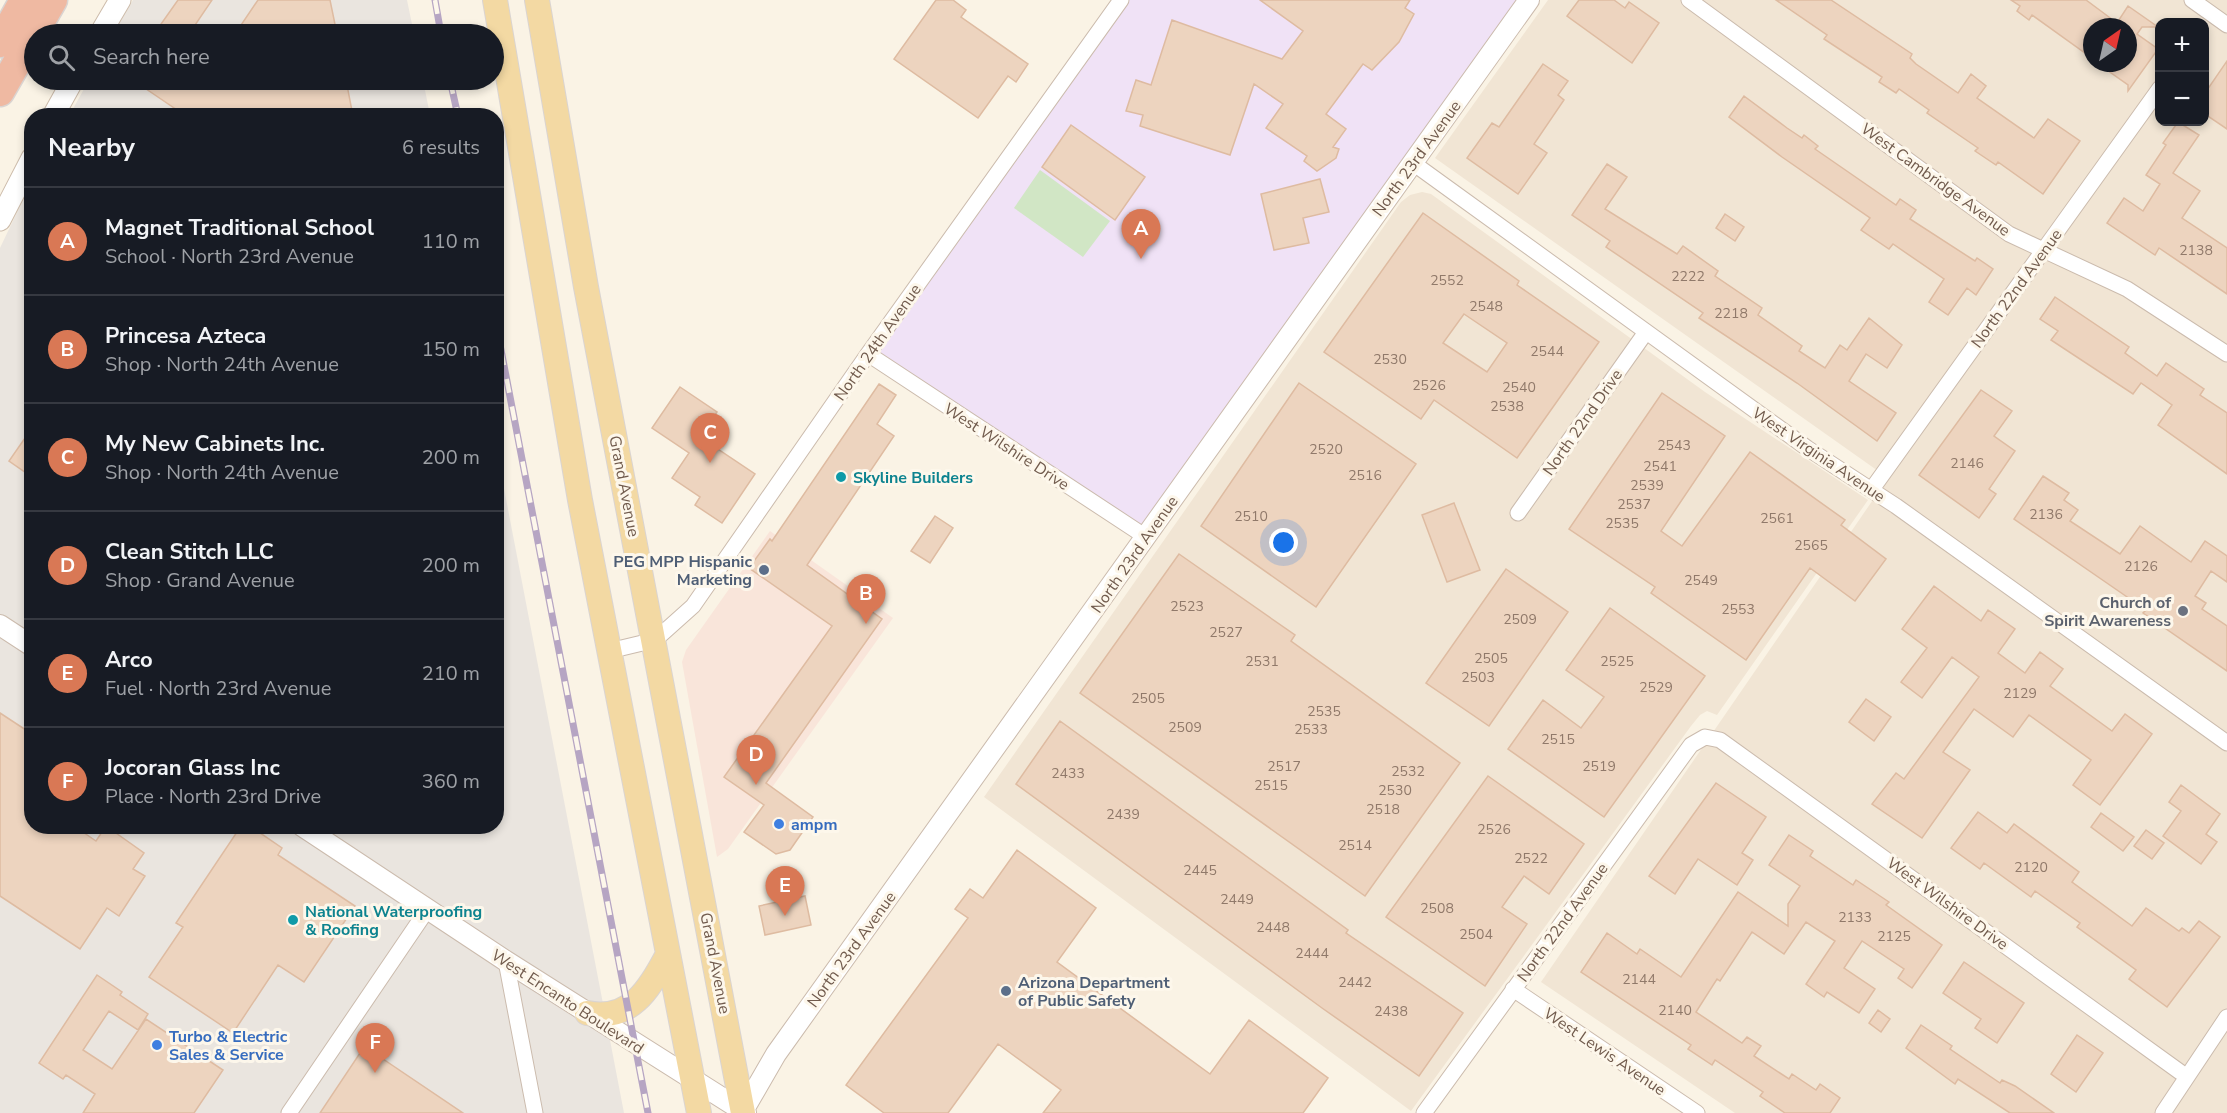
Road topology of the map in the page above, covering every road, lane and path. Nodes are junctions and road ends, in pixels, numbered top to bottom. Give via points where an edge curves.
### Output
1 (24, 0) edge
2 (53, 0) edge
3 (74, 0) edge
4 (120, 0) edge
5 (495, 0) edge
6 (537, 0) edge
7 (1121, 0) edge
8 (1529, 0) edge
9 (1689, 0) edge
10 (2192, 0) edge
11 (2206, 18) edge
12 (2209, 20) edge
13 (39, 24) edge
14 (55, 24) edge
15 (106, 24) edge
16 (499, 24) edge
17 (2227, 25) edge
18 (0, 43) edge
19 (24, 51) edge
20 (504, 55) edge
21 (24, 64) edge
22 (67, 90) edge
23 (0, 94) edge
24 (2155, 95) edge
25 (57, 108) edge
26 (1413, 163) junction
27 (24, 174) edge
28 (0, 220) edge
29 (2043, 251) junction
30 (1646, 332) junction
31 (868, 354) junction
32 (2227, 354) edge
33 (1872, 489) junction
34 (1518, 513) dead end
35 (1146, 537) junction
36 (0, 625) edge
37 (655, 640) junction
38 (24, 641) edge
39 (609, 651) junction
40 (1705, 736) joint
41 (2227, 743) edge
42 (314, 834) edge
43 (427, 910) junction
44 (668, 954) junction
45 (506, 961) junction
46 (1513, 989) junction
47 (587, 1013) junction
48 (2227, 1017) edge
49 (2187, 1077) junction
50 (693, 1080) junction
51 (744, 1112) edge
52 (289, 1113) edge
53 (535, 1113) edge
54 (699, 1113) edge
55 (1424, 1113) edge
56 (1697, 1113) edge
57 (2163, 1113) edge

1 - 18 highway
2 - 13 highway
3 - 14 highway
4 - 15 main road
5 - 16 main road
6 - 37 main road, Grand Avenue via 586,288
7 - 31 street, North 24th Avenue
8 - 26 street, North 23rd Avenue
9 - 29 street, West Cambridge Avenue via 2009,234
10 - 11 street
12 - 17 street
19 - 23 highway
20 - 39 main road
21 - 23 highway
22 - 25 main road
24 - 29 street, North 22nd Avenue
26 - 30 street, West Virginia Avenue
26 - 35 street, North 23rd Avenue
27 - 28 main road
29 - 32 street, West Cambridge Avenue via 2127,289
29 - 33 street, North 22nd Avenue
30 - 33 street, West Virginia Avenue via 1807,448
30 - 34 street, North 22nd Drive
31 - 35 street, West Wilshire Drive
31 - 37 street, North 24th Avenue via 693,606
33 - 41 street, West Virginia Avenue
35 - 51 street, North 23rd Avenue via 776,1054
36 - 38 street
37 - 39 street, North 24th Avenue
37 - 51 main road, Grand Avenue
39 - 44 main road
40 - 46 street, North 22nd Avenue via 1691,745
40 - 49 street, West Wilshire Drive via 1730,747
42 - 43 street, West Encanto Boulevard
43 - 45 street, West Encanto Boulevard
43 - 52 street
44 - 47 main road via 654,979 628,1007 615,1014
44 - 50 main road
45 - 47 street, West Encanto Boulevard
45 - 53 street
46 - 55 street, North 22nd Avenue
46 - 56 street, West Lewis Avenue
47 - 50 street, West Encanto Boulevard
48 - 49 street
49 - 57 street
50 - 51 street, West Encanto Boulevard
50 - 54 main road

